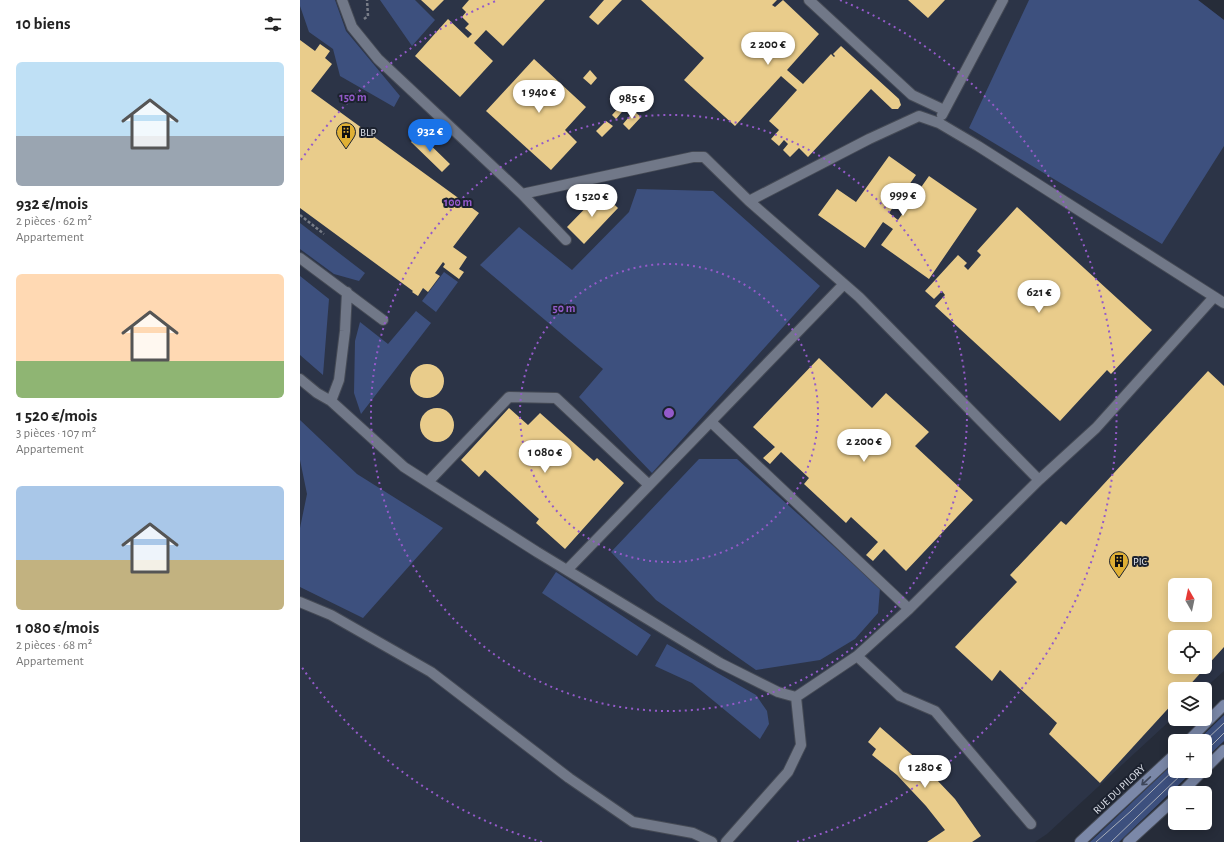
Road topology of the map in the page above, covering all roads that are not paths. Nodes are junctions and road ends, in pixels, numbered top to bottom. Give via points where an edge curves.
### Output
1 (342, 0) edge
2 (809, 0) edge
3 (1003, 0) edge
4 (944, 110) junction
5 (939, 123) junction
6 (522, 194) junction
7 (749, 201) junction
8 (566, 240) dead end
9 (300, 258) edge
10 (844, 284) junction
11 (348, 292) junction
12 (1214, 297) junction
13 (1224, 303) edge
14 (383, 320) dead end
15 (300, 379) edge
16 (331, 401) junction
17 (711, 422) junction
18 (1039, 480) junction
19 (428, 482) junction
20 (649, 485) junction
21 (567, 570) junction
22 (300, 602) edge
23 (909, 609) junction
24 (858, 656) junction
25 (796, 697) junction
26 (1224, 705) edge
27 (1195, 734) edge
28 (1224, 750) edge
29 (1168, 760) edge
30 (1212, 762) edge
31 (1196, 778) edge
32 (1188, 786) edge
33 (1168, 805) edge
34 (1031, 824) dead end
35 (712, 842) edge
36 (726, 842) edge
37 (1080, 842) edge
38 (1128, 842) edge

1 - 6 lane via 352,27 378,60
2 - 4 lane via 912,95
3 - 4 lane
4 - 5 lane
5 - 7 lane via 919,116
5 - 12 lane
6 - 7 lane via 693,157 704,157
6 - 8 lane
7 - 10 lane
9 - 11 lane
10 - 17 lane
10 - 18 lane
11 - 14 lane
11 - 16 lane via 339,380
12 - 13 lane
12 - 18 lane via 1096,428
15 - 16 lane
16 - 19 lane via 404,467
17 - 20 lane
17 - 23 lane
18 - 23 lane
19 - 20 lane via 509,397 556,398
19 - 21 lane
20 - 21 lane
21 - 25 lane via 720,663 778,692
22 - 35 lane via 331,615 431,672 569,778 633,822 693,834
23 - 24 lane
24 - 25 lane
24 - 34 lane via 900,696 935,711
25 - 36 lane via 801,745 798,752 788,772
26 - 27 main road
28 - 30 main road
29 -> 37 main road, RUE DU PILORY
31 - 32 main road
33 - 38 main road

